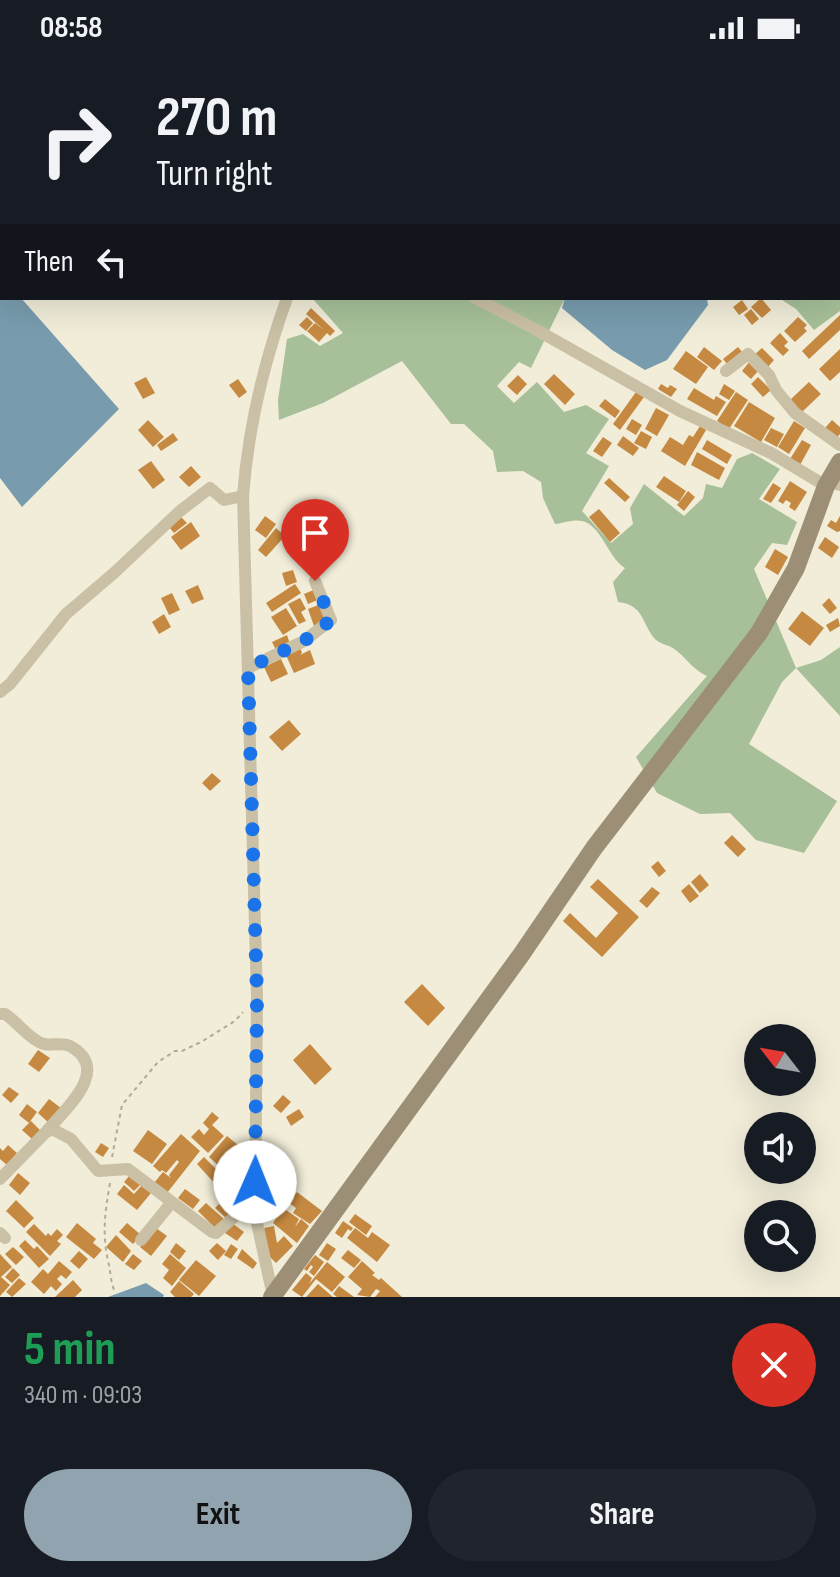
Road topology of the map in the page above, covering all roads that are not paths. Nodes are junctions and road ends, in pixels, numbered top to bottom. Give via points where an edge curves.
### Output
1 (286, 300) edge
2 (479, 300) edge
3 (726, 371) dead end
4 (840, 445) edge
5 (840, 462) edge
6 (833, 486) edge
7 (243, 496) junction
8 (315, 581) dead end
9 (248, 668) junction
10 (0, 692) edge
11 (0, 1014) edge
12 (45, 1133) junction
13 (0, 1179) edge
14 (172, 1202) junction
15 (255, 1214) junction
16 (141, 1240) dead end
17 (273, 1296) edge

1 - 7 street via 250,432
2 - 6 street via 680,411
3 - 4 street via 748,354 795,413
5 - 6 main road
6 - 17 main road via 759,633 594,848
7 - 9 street
7 - 10 street via 224,500 210,488 180,511 66,614
8 - 9 street via 331,620 304,641
9 - 15 street via 257,1002
11 - 12 street via 15,1020 38,1042 70,1046 84,1060 84,1089
12 - 13 street
12 - 14 street via 52,1129 71,1139 98,1171 128,1169
14 - 15 street via 216,1233 242,1210
14 - 16 street
15 - 17 street

